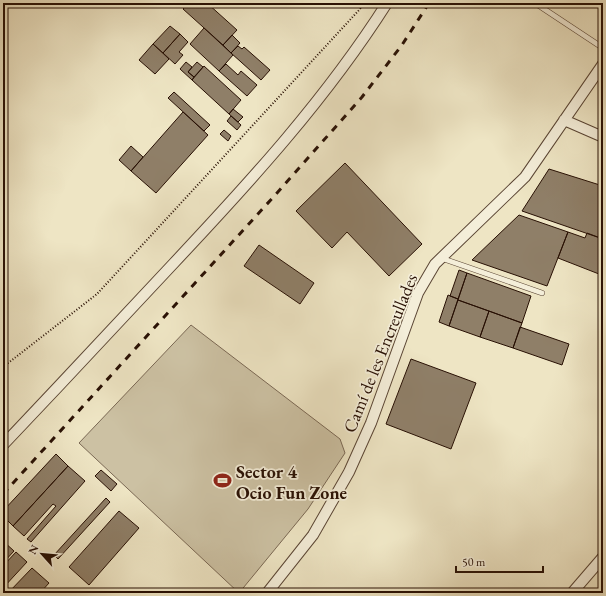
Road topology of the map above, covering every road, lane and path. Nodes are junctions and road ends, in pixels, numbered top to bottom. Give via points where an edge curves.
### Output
1 (364, 3) edge
2 (387, 3) edge
3 (535, 3) edge
4 (603, 48) edge
5 (603, 64) edge
6 (564, 120) junction
7 (603, 137) edge
8 (441, 258) junction
9 (542, 293) dead end
10 (3, 368) edge
11 (3, 445) edge
12 (603, 558) edge
13 (267, 593) edge
14 (572, 593) edge

1 - 10 path via 97,294
2 - 11 street via 351,56 293,131 228,206
3 - 4 lane
5 - 6 street, Camí de les Encreullades
6 - 7 street
6 - 8 street, Camí de les Encreullades via 525,177
8 - 9 lane
8 - 13 street, Camí de les Encreullades via 418,293 372,423 349,472 313,534
12 - 14 street

